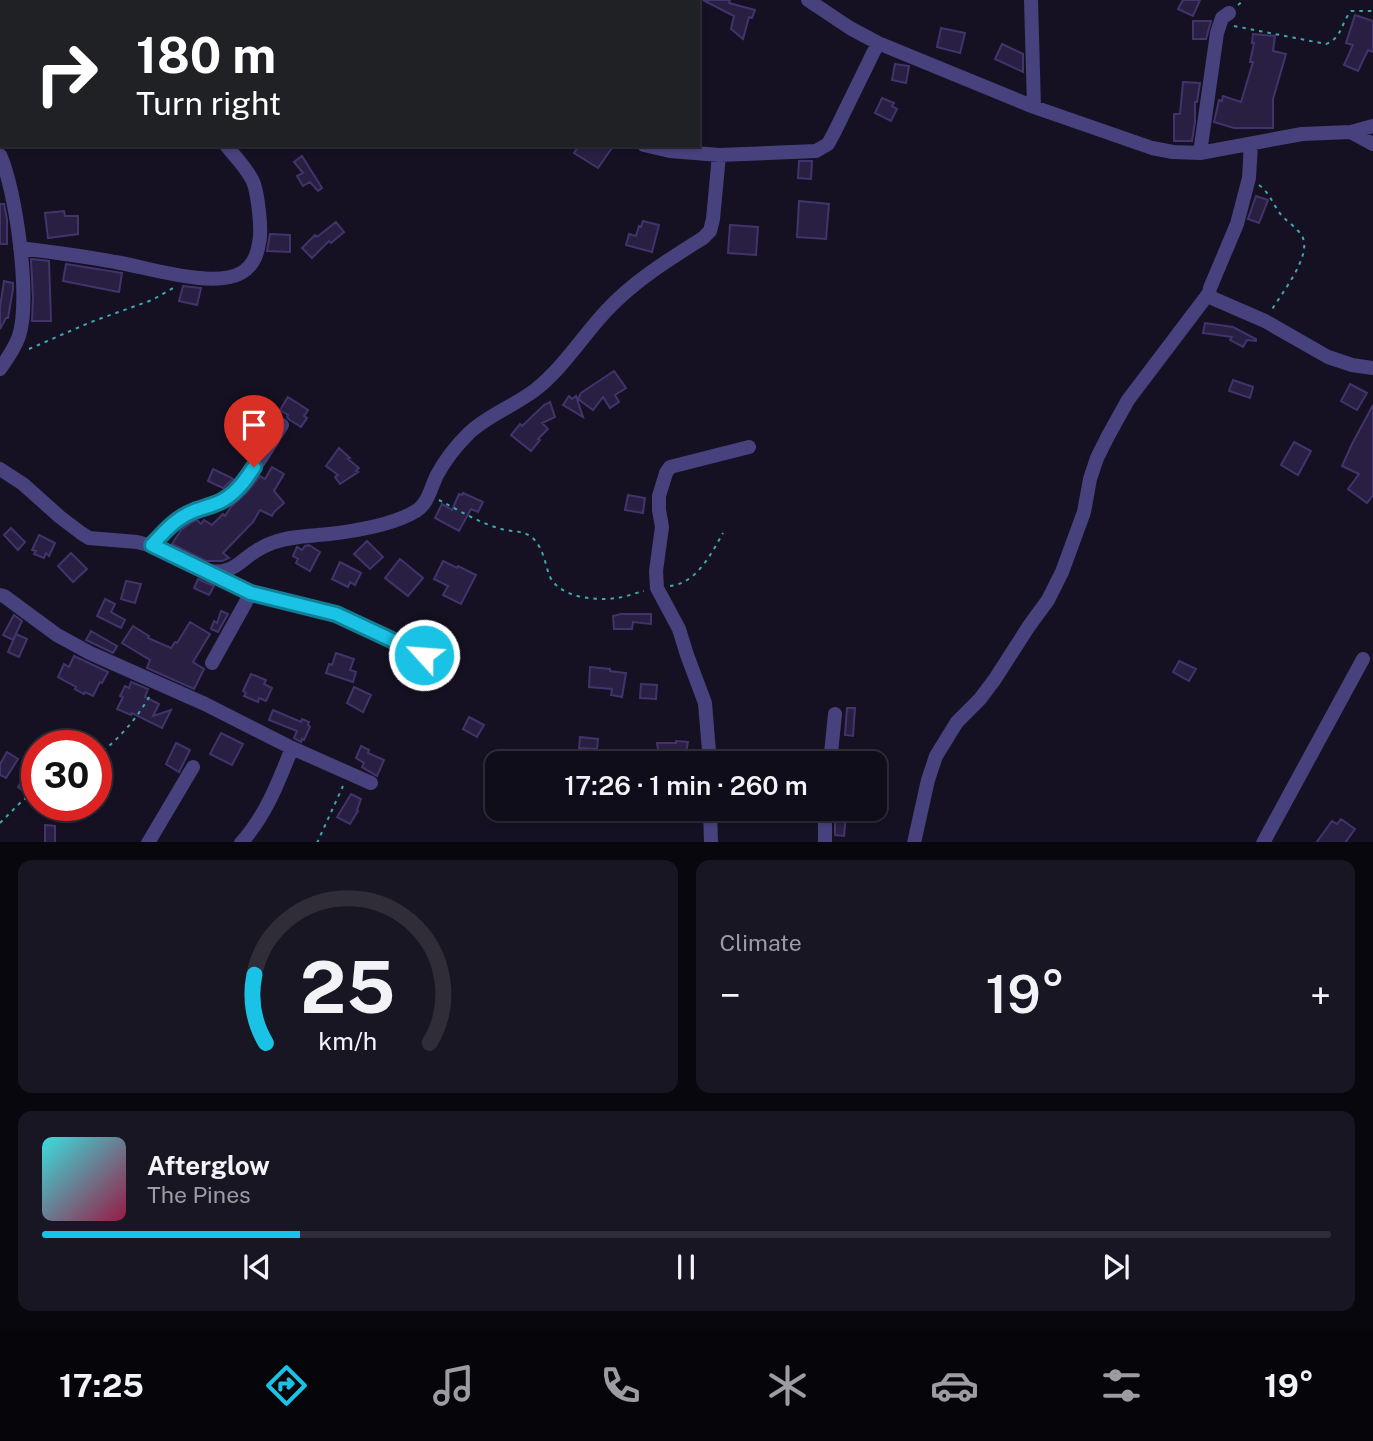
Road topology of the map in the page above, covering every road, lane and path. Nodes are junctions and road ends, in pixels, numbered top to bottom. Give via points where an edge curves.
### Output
1 (808, 0) edge
2 (1031, 0) edge
3 (1373, 11) edge
4 (1224, 18) joint
5 (878, 43) junction
6 (1034, 107) junction
7 (1373, 126) edge
8 (1352, 132) junction
9 (1251, 144) junction
10 (1373, 144) edge
11 (228, 147) edge
12 (653, 147) edge
13 (1200, 153) junction
14 (0, 155) edge
15 (719, 155) junction
16 (1248, 178) junction
17 (20, 248) junction
18 (184, 277) junction
19 (173, 288) joint
20 (1209, 293) junction
21 (1265, 321) junction
22 (4, 363) edge
23 (1373, 368) edge
24 (282, 425) dead end
25 (749, 447) dead end
26 (0, 469) edge
27 (429, 495) junction
28 (723, 533) dead end
29 (152, 545) junction
30 (201, 570) junction
31 (657, 588) junction
32 (251, 593) junction
33 (0, 595) edge
34 (424, 655) dead end
35 (1363, 659) dead end
36 (212, 663) dead end
37 (157, 684) junction
38 (835, 714) dead end
39 (112, 742) edge
40 (292, 748) junction
41 (709, 751) edge
42 (831, 751) edge
43 (193, 767) dead end
44 (349, 772) junction
45 (371, 783) dead end
46 (21, 803) edge
47 (710, 821) edge
48 (825, 821) edge
49 (0, 823) edge
50 (148, 842) edge
51 (241, 842) edge
52 (317, 842) edge
53 (710, 842) edge
54 (825, 842) edge
55 (914, 842) edge
56 (1263, 842) edge

1 - 5 street
2 - 6 street
3 - 4 path via 1351,10 1337,37 1326,44
4 - 13 street
5 - 6 street
5 - 15 street via 828,145 816,151
6 - 13 street via 1152,148
7 - 8 street
8 - 9 street via 1302,134
8 - 10 street
9 - 13 street
9 - 16 street
11 - 18 street via 254,184 258,254 251,265 230,277
12 - 15 street
14 - 17 street via 10,181
15 - 27 street via 710,231 644,276 536,389 481,422 449,457
16 - 20 street via 1237,224
16 - 21 path via 1267,191 1275,207 1302,236 1305,247
17 - 18 street
17 - 22 street via 20,334
18 - 19 street
19 - 22 path
20 - 21 street via 1217,302
20 - 55 street via 1128,400 1108,436 1094,468 1084,512 1048,600 936,756
21 - 23 street via 1328,357
24 - 29 street via 238,489 223,501 179,519
25 - 31 street via 670,467 666,472 659,496 662,527
26 - 29 street via 89,538
27 - 30 street via 418,510 399,519 274,542 256,549 226,572
27 - 31 path via 488,525 527,534 540,547 551,579 574,595 618,598
28 - 31 path via 706,561 684,583
29 - 30 street
30 - 32 street
31 - 41 street via 679,629 705,703
32 - 34 street via 336,614
32 - 36 street
33 - 37 street via 71,643
35 - 56 street
37 - 39 path via 129,726
37 - 40 street
38 - 42 street
40 - 44 street
40 - 51 street via 270,802
43 - 50 street
44 - 45 street
44 - 52 path
46 - 49 path
47 - 53 street
48 - 54 street

